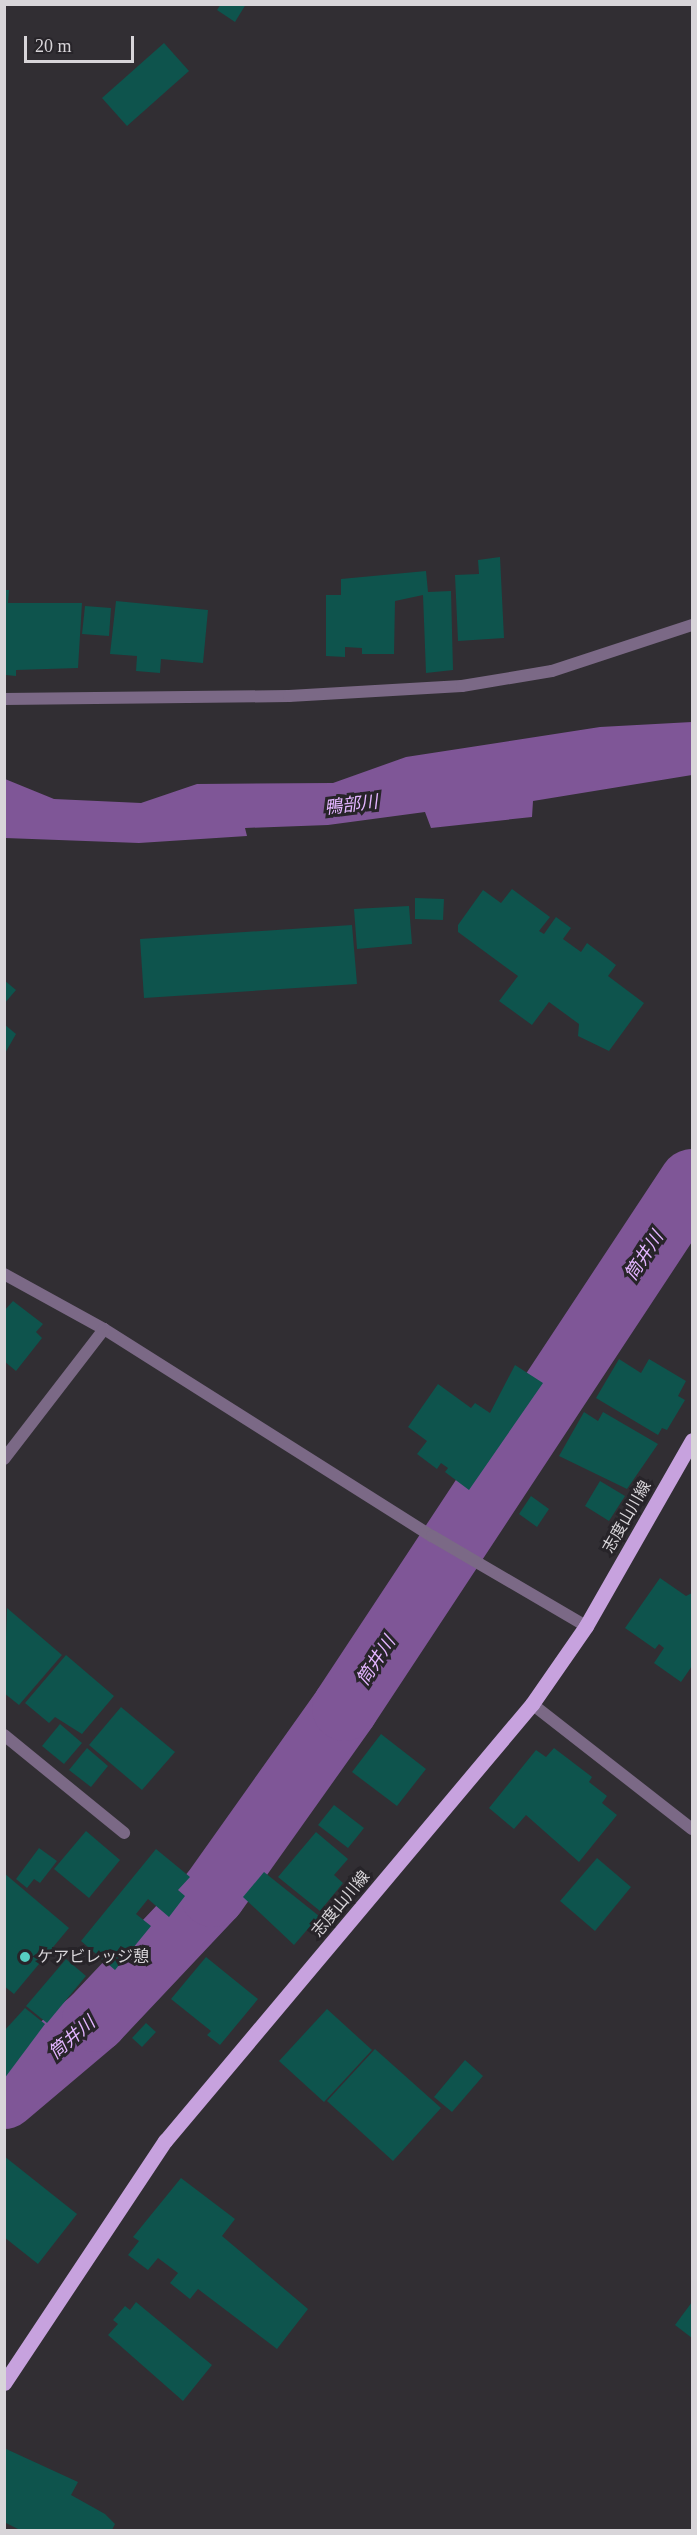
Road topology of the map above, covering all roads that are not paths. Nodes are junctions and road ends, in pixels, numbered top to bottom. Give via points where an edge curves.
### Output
1 (693, 625) edge
2 (4, 699) edge
3 (4, 1274) edge
4 (104, 1329) junction
5 (693, 1440) edge
6 (4, 1459) edge
7 (586, 1626) junction
8 (532, 1704) junction
9 (4, 1735) edge
10 (693, 1829) edge
11 (124, 1833) dead end
12 (4, 2383) edge

1 - 2 street via 552,671 462,686 289,696
3 - 4 street
4 - 6 street
4 - 7 street via 432,1536
5 - 7 main road, 志度山川線
7 - 8 main road, 志度山川線
8 - 10 street
8 - 12 main road, 志度山川線 via 165,2141
9 - 11 street

